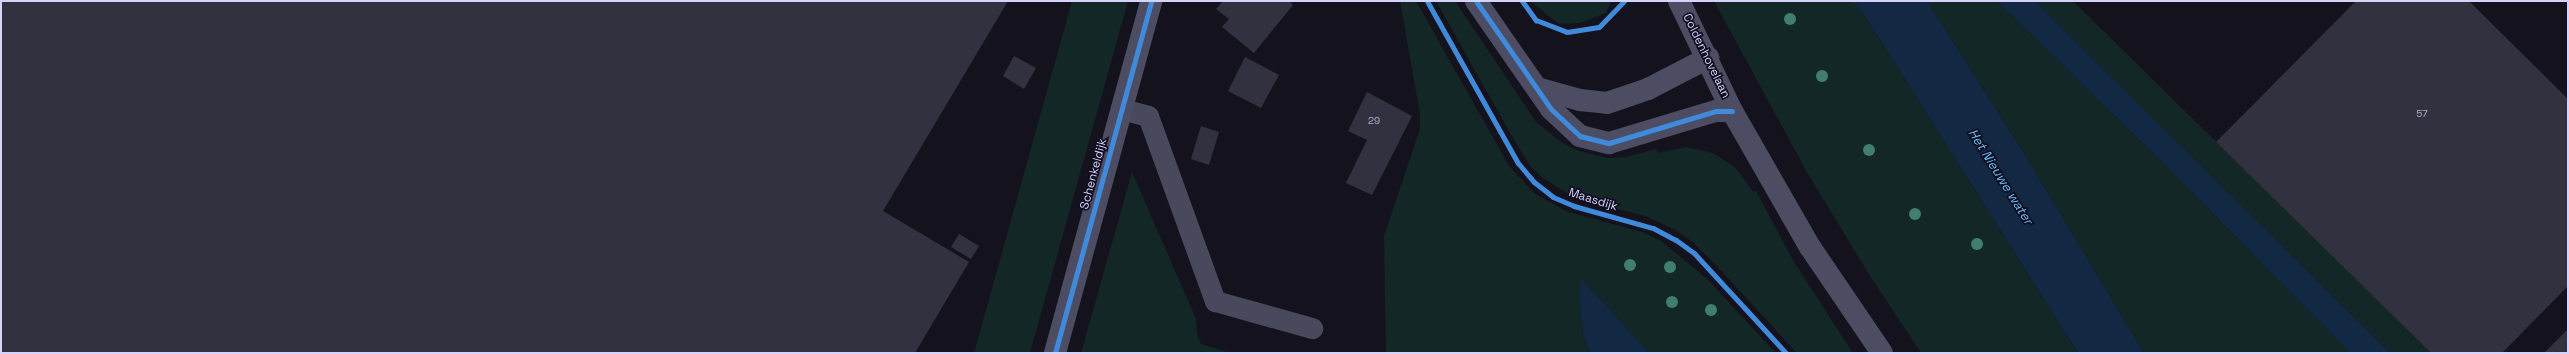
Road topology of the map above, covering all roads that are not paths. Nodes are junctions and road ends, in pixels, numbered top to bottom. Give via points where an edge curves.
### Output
1 (1151, 1) edge
2 (1476, 1) edge
3 (1680, 1) edge
4 (1708, 58) junction
5 (1536, 88) junction
6 (1122, 109) junction
7 (1732, 111) junction
8 (1312, 328) dead end
9 (1055, 353) edge
10 (1882, 353) edge

1 - 6 street, Schenkeldijk
2 - 5 street
3 - 4 street, Coldenhovelaan
4 - 5 street via 1648,89 1607,103 1580,100
4 - 7 street, Coldenhovelaan
5 - 7 street via 1551,109 1580,136 1609,143 1702,115
6 - 8 lane via 1148,116 1215,301
6 - 9 street, Schenkeldijk
7 - 10 street via 1810,247

